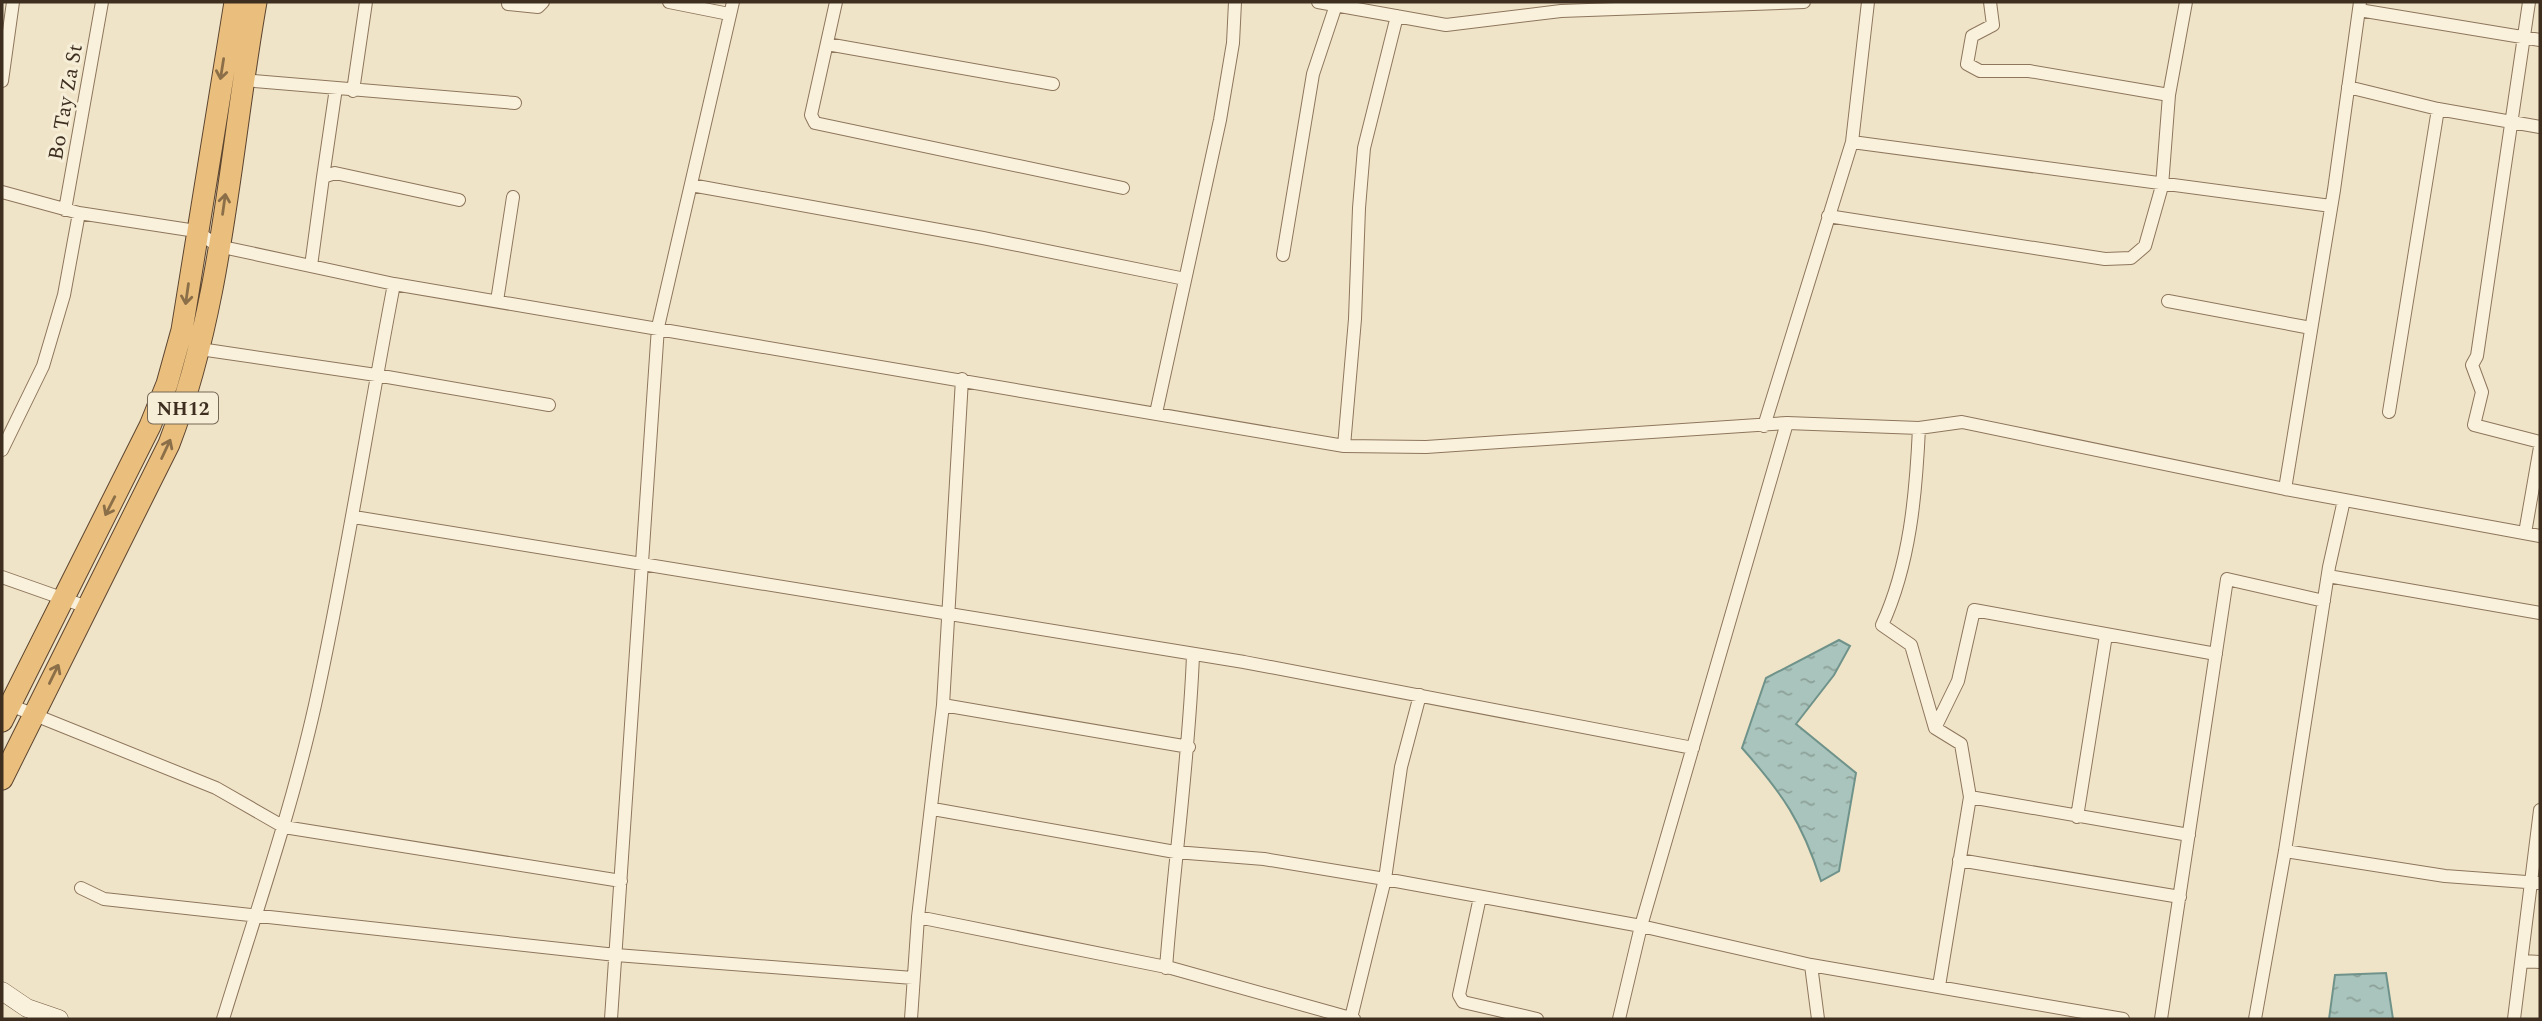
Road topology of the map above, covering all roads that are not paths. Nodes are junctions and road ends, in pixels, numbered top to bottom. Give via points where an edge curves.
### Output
1 (103, 2) edge
2 (234, 2) edge
3 (256, 2) edge
4 (366, 2) edge
5 (543, 2) edge
6 (669, 2) edge
7 (836, 2) edge
8 (1235, 2) edge
9 (1318, 2) edge
10 (1804, 2) edge
11 (1868, 2) edge
12 (1990, 2) edge
13 (2186, 2) edge
14 (2529, 2) edge
15 (9, 3) edge
16 (508, 4) dead end
17 (1336, 5) junction
18 (1561, 6) edge
19 (2360, 6) edge
20 (731, 8) edge
21 (1397, 16) junction
22 (2525, 38) junction
23 (2540, 40) edge
24 (827, 44) junction
25 (2, 80) edge
26 (243, 80) junction
27 (1053, 83) dead end
28 (2348, 87) junction
29 (336, 88) junction
30 (353, 91) junction
31 (2169, 95) junction
32 (514, 103) dead end
33 (2438, 109) junction
34 (2512, 121) junction
35 (2540, 127) edge
36 (1852, 142) junction
37 (323, 177) junction
38 (691, 185) junction
39 (2162, 186) junction
40 (1123, 188) dead end
41 (2, 192) edge
42 (513, 197) dead end
43 (459, 200) dead end
44 (2331, 206) junction
45 (65, 209) junction
46 (79, 213) junction
47 (1828, 216) junction
48 (196, 232) junction
49 (218, 246) junction
50 (1283, 256) dead end
51 (311, 266) junction
52 (1185, 279) junction
53 (394, 284) junction
54 (497, 301) junction
55 (2168, 301) dead end
56 (658, 327) junction
57 (2311, 328) junction
58 (200, 349) junction
59 (376, 374) junction
60 (962, 379) junction
61 (549, 405) dead end
62 (2389, 412) dead end
63 (1156, 413) junction
64 (1787, 423) junction
65 (1765, 425) junction
66 (1919, 428) junction
67 (2540, 445) edge
68 (1344, 446) junction
69 (2, 450) edge
70 (127, 472) junction
71 (147, 488) junction
72 (2285, 489) junction
73 (2344, 500) junction
74 (354, 517) junction
75 (2525, 533) junction
76 (2540, 536) edge
77 (641, 564) junction
78 (2328, 576) junction
79 (2, 577) edge
80 (62, 599) junction
81 (2324, 601) junction
82 (87, 607) junction
83 (947, 612) junction
84 (2540, 613) edge
85 (2106, 635) junction
86 (2216, 654) junction
87 (1193, 655) junction
88 (1420, 695) junction
89 (943, 705) junction
90 (6, 713) edge
91 (34, 715) junction
92 (1936, 728) junction
93 (1189, 747) junction
94 (1693, 748) junction
95 (2, 779) edge
96 (1970, 797) junction
97 (933, 809) junction
98 (2540, 810) edge
99 (2077, 817) junction
100 (284, 827) junction
101 (2189, 835) junction
102 (2285, 851) junction
103 (1175, 852) junction
104 (1959, 860) junction
105 (1385, 879) junction
106 (621, 881) junction
107 (2536, 882) edge
108 (81, 888) dead end
109 (1480, 897) junction
110 (2180, 897) junction
111 (255, 915) junction
112 (918, 917) junction
113 (1641, 926) junction
114 (617, 955) junction
115 (2522, 961) junction
116 (2540, 962) edge
117 (1811, 965) junction
118 (1166, 968) junction
119 (913, 978) junction
120 (1940, 986) junction
121 (2, 991) edge
122 (59, 1019) edge
123 (223, 1019) edge
124 (611, 1019) edge
125 (911, 1019) edge
126 (1353, 1019) edge
127 (1537, 1019) edge
128 (1619, 1019) edge
129 (1818, 1019) edge
130 (2123, 1019) edge
131 (2161, 1019) edge
132 (2255, 1019) edge
133 (2514, 1019) edge

1 - 45 street, Bo Tay Za St
2 -> 48 highway, NH12
3 - 26 highway, NH12
4 - 30 street
5 - 16 street via 538,7
6 - 20 street
7 - 24 street
8 - 52 street via 1220,120
9 - 17 street
10 - 18 street
11 - 36 street
12 - 31 street via 1993,26 1972,36 1966,64 1973,68 2029,71
13 - 31 street
14 - 22 street
15 - 25 street
17 - 21 street
17 - 50 street via 1313,74
18 - 21 street via 1446,25
19 - 22 street
19 - 28 street
20 - 38 street
21 - 68 street via 1364,148
22 - 23 street
22 - 34 street
24 - 27 street
24 - 40 street via 811,115 815,122
26 - 29 street
49 -> 26 highway, NH12
28 - 33 street
28 - 44 street
29 - 30 street
29 - 37 street
30 - 32 street
31 - 39 street
33 - 34 street
33 - 62 street
34 - 35 street
34 - 67 street via 2472,365 2482,392 2474,425
36 - 39 street
36 - 47 street
37 - 43 street via 335,173
37 - 51 street
38 - 52 street
38 - 56 street
39 - 44 street
39 - 47 street via 2145,246 2131,258 2105,259
41 - 45 street
42 - 54 street
44 - 57 street
45 - 46 street
46 - 48 street
46 - 69 street via 64,295 43,366
47 - 65 street
48 - 49 street
48 -> 70 highway, NH12 via 182,330 170,374
49 - 51 street
49 - 58 highway, NH12
51 - 53 street
52 - 63 street
53 - 54 street
53 - 59 street
54 - 56 street
55 - 57 street
56 - 60 street
56 - 77 street
57 - 72 street
58 - 59 street
71 -> 58 highway, NH12 via 186,399
59 - 61 street
59 - 74 street
60 - 63 street
60 - 83 street
63 - 68 street
64 - 65 street
64 - 66 street
64 - 94 street
65 - 68 street via 1426,447
66 - 72 street via 1962,422
66 - 92 street via 1917,480 1898,591 1882,625 1911,645
67 - 75 street
70 - 71 highway
70 -> 80 highway, NH12
71 - 82 highway, NH12
72 - 73 street
73 - 75 street
73 - 78 street
74 - 77 street
74 - 100 street
75 - 76 street
77 - 83 street
77 - 106 street
78 - 81 street
78 - 84 street
79 - 80 street
80 - 82 street
80 - 90 highway, NH12
81 - 86 street via 2227,579
81 - 102 street
91 -> 82 highway, NH12
83 - 87 street
83 - 89 street
85 - 86 street
85 - 92 street via 1974,610 1958,681
85 - 99 street
86 - 101 street
87 - 88 street
87 - 93 street
88 - 94 street
88 - 105 street via 1401,767
89 - 93 street
89 - 97 street
90 - 91 street
91 - 95 highway, NH12
91 - 100 street via 216,788
92 - 96 street via 1961,744
93 - 103 street
94 - 113 street
96 - 99 street
96 - 104 street
97 - 103 street
97 - 112 street
98 - 107 street
99 - 101 street
100 - 106 street
100 - 111 street
101 - 110 street
102 - 107 street via 2445,876
102 - 132 street
103 - 105 street via 1264,859
103 - 118 street
104 - 110 street
104 - 120 street
105 - 109 street
105 - 126 street
106 - 114 street
107 - 115 street
108 - 111 street via 104,899
109 - 113 street
109 - 127 street via 1458,995 1463,1002
110 - 131 street
111 - 114 street
111 - 123 street
112 - 118 street
112 - 119 street
113 - 117 street
113 - 128 street
114 - 119 street
114 - 124 street
115 - 116 street
115 - 133 street
117 - 120 street
117 - 129 street
118 - 126 street
119 - 125 street
120 - 130 street
121 - 122 main road via 27,1008

